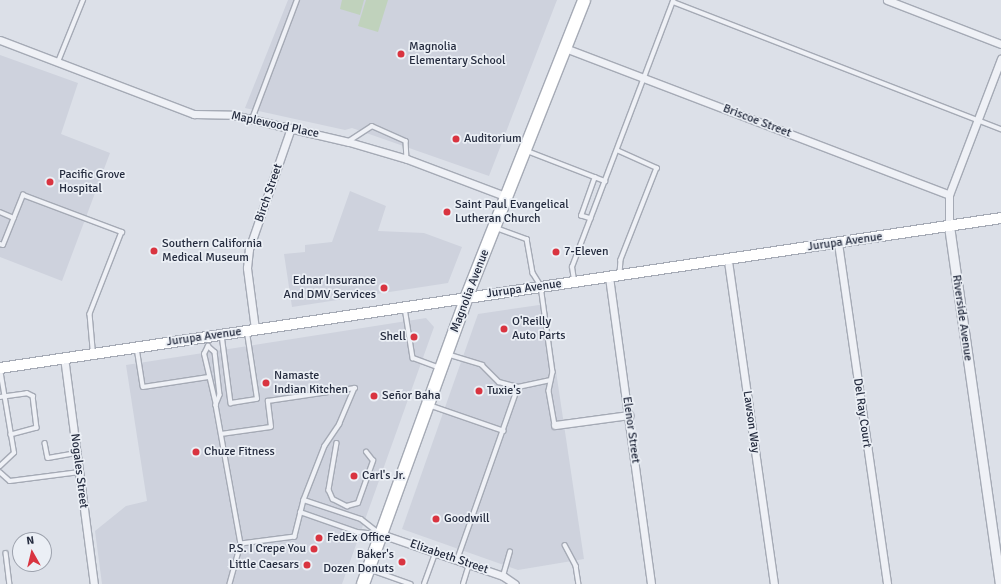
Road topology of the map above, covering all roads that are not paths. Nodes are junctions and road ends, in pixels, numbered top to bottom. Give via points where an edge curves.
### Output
1 (82, 0) edge
2 (297, 0) edge
3 (584, 0) edge
4 (887, 0) edge
5 (673, 1) edge
6 (0, 40) edge
7 (1001, 44) edge
8 (565, 48) junction
9 (1001, 59) edge
10 (58, 62) junction
11 (643, 76) junction
12 (252, 119) junction
13 (977, 119) junction
14 (291, 128) junction
15 (1001, 129) edge
16 (349, 142) junction
17 (524, 150) junction
18 (617, 150) junction
19 (407, 159) junction
20 (595, 177) junction
21 (605, 181) junction
22 (949, 195) junction
23 (505, 196) junction
24 (0, 212) edge
25 (14, 218) junction
26 (1001, 218) edge
27 (591, 219) junction
28 (949, 226) junction
29 (494, 228) junction
30 (838, 243) junction
31 (0, 244) edge
32 (728, 261) junction
33 (620, 275) junction
34 (609, 277) junction
35 (574, 282) junction
36 (541, 286) junction
37 (467, 296) junction
38 (405, 306) junction
39 (250, 330) junction
40 (222, 334) junction
41 (207, 341) junction
42 (137, 346) junction
43 (93, 353) junction
44 (446, 354) junction
45 (64, 358) junction
46 (0, 368) edge
47 (441, 368) junction
48 (208, 377) junction
49 (550, 380) junction
50 (518, 388) junction
51 (5, 396) junction
52 (0, 397) edge
53 (428, 404) junction
54 (216, 405) junction
55 (629, 415) junction
56 (555, 425) joint
57 (504, 431) junction
58 (221, 434) junction
59 (11, 435) junction
60 (45, 443) dead end
61 (337, 443) dead end
62 (366, 452) dead end
63 (77, 453) junction
64 (0, 466) edge
65 (0, 472) edge
66 (79, 472) junction
67 (304, 500) junction
68 (300, 512) junction
69 (381, 534) junction
70 (241, 544) junction
71 (565, 545) dead end
72 (998, 551) edge
73 (510, 552) dead end
74 (6, 553) dead end
75 (435, 553) junction
76 (456, 560) junction
77 (469, 564) junction
78 (369, 569) junction
79 (503, 576) junction
80 (10, 584) edge
81 (94, 584) edge
82 (230, 584) edge
83 (363, 584) edge
84 (411, 584) edge
85 (424, 584) edge
86 (463, 584) edge
87 (515, 584) edge
88 (579, 584) edge
89 (651, 584) edge
90 (774, 584) edge
91 (887, 584) edge
92 (1000, 584) edge

1 - 10 lane
2 - 12 lane
3 - 8 main road, Magnolia Avenue
4 - 7 street
5 - 11 lane
5 - 13 lane
6 - 10 street, Maplewood Place
8 - 11 street, Briscoe Street
8 - 17 main road, Magnolia Avenue
9 - 13 street, Riverside Avenue
10 - 12 street, Maplewood Place via 194,114
11 - 18 lane
11 - 22 street, Briscoe Street
12 - 14 street, Maplewood Place
13 - 15 lane
13 - 22 street, Riverside Avenue
14 - 16 street, Maplewood Place
14 - 39 street, Birch Street via 249,249 247,268
16 - 19 street, Maplewood Place
16 - 19 lane via 372,126 398,134 406,141
17 - 20 lane
17 - 23 main road, Magnolia Avenue
18 - 21 lane
18 - 33 lane via 657,168 622,260
19 - 23 street, Maplewood Place
20 - 21 lane
20 - 27 lane via 581,216
21 - 27 lane
22 - 28 street, Riverside Avenue
23 - 29 main road, Magnolia Avenue
24 - 25 lane
25 - 31 lane via 3,245
25 - 43 lane via 23,195 122,232 90,314
26 - 28 main road, Jurupa Avenue
27 - 35 lane via 572,267
28 - 30 main road, Jurupa Avenue
28 - 72 street, Riverside Avenue
29 - 36 lane via 527,239 532,273
29 - 37 main road, Magnolia Avenue
30 - 32 main road, Jurupa Avenue
30 - 91 street, Del Ray Court
32 - 33 main road, Jurupa Avenue
32 - 90 street, Lawson Way
33 - 34 main road, Jurupa Avenue
34 - 35 main road, Jurupa Avenue
34 - 55 street, Elenor Street
35 - 36 main road, Jurupa Avenue
36 - 37 main road, Jurupa Avenue
36 - 49 lane via 553,372
37 - 38 main road, Jurupa Avenue
37 - 44 main road, Magnolia Avenue
38 - 39 main road, Jurupa Avenue
38 - 47 lane via 413,358
39 - 40 main road, Jurupa Avenue
39 - 40 lane via 257,400 231,403
40 - 41 main road, Jurupa Avenue
41 - 42 main road, Jurupa Avenue
41 - 48 lane via 204,354
41 - 54 lane via 214,352 219,388
42 - 43 main road, Jurupa Avenue
42 - 48 lane via 143,386
43 - 45 main road, Jurupa Avenue
44 - 47 main road, Magnolia Avenue
44 - 50 lane via 482,365 500,382
45 - 46 main road, Jurupa Avenue
45 - 63 street, Nogales Street
46 - 51 lane
47 - 53 main road, Magnolia Avenue
48 - 54 lane
49 - 50 lane
49 - 56 lane
50 - 57 lane
51 - 52 lane
51 - 59 lane
51 - 59 lane via 27,393 32,396 37,428
53 - 57 lane
53 - 69 main road, Magnolia Avenue
54 - 58 lane
55 - 56 street
55 - 89 street, Elenor Street
57 - 76 lane
58 - 67 lane via 271,427 268,401 355,388 340,424 324,446
58 - 70 lane
59 - 64 lane via 14,453
60 - 63 lane via 48,458
61 - 62 lane via 329,490 333,499 347,506 358,503 373,461
63 - 66 street, Nogales Street
65 - 66 lane via 10,481
66 - 81 street, Nogales Street
67 - 68 lane
67 - 69 lane via 361,519
68 - 69 lane via 357,532
68 - 70 lane via 294,537
69 - 75 street, Elizabeth Street
69 - 78 main road, Magnolia Avenue
70 - 82 lane
71 - 88 lane via 576,566
72 - 92 street, Riverside Avenue
73 - 79 lane
74 - 80 lane
75 - 76 street, Elizabeth Street
75 - 85 lane
76 - 77 street, Elizabeth Street
77 - 79 street, Elizabeth Street
77 - 86 lane
78 - 83 main road, Magnolia Avenue
78 - 84 lane
79 - 87 street, Elizabeth Street

